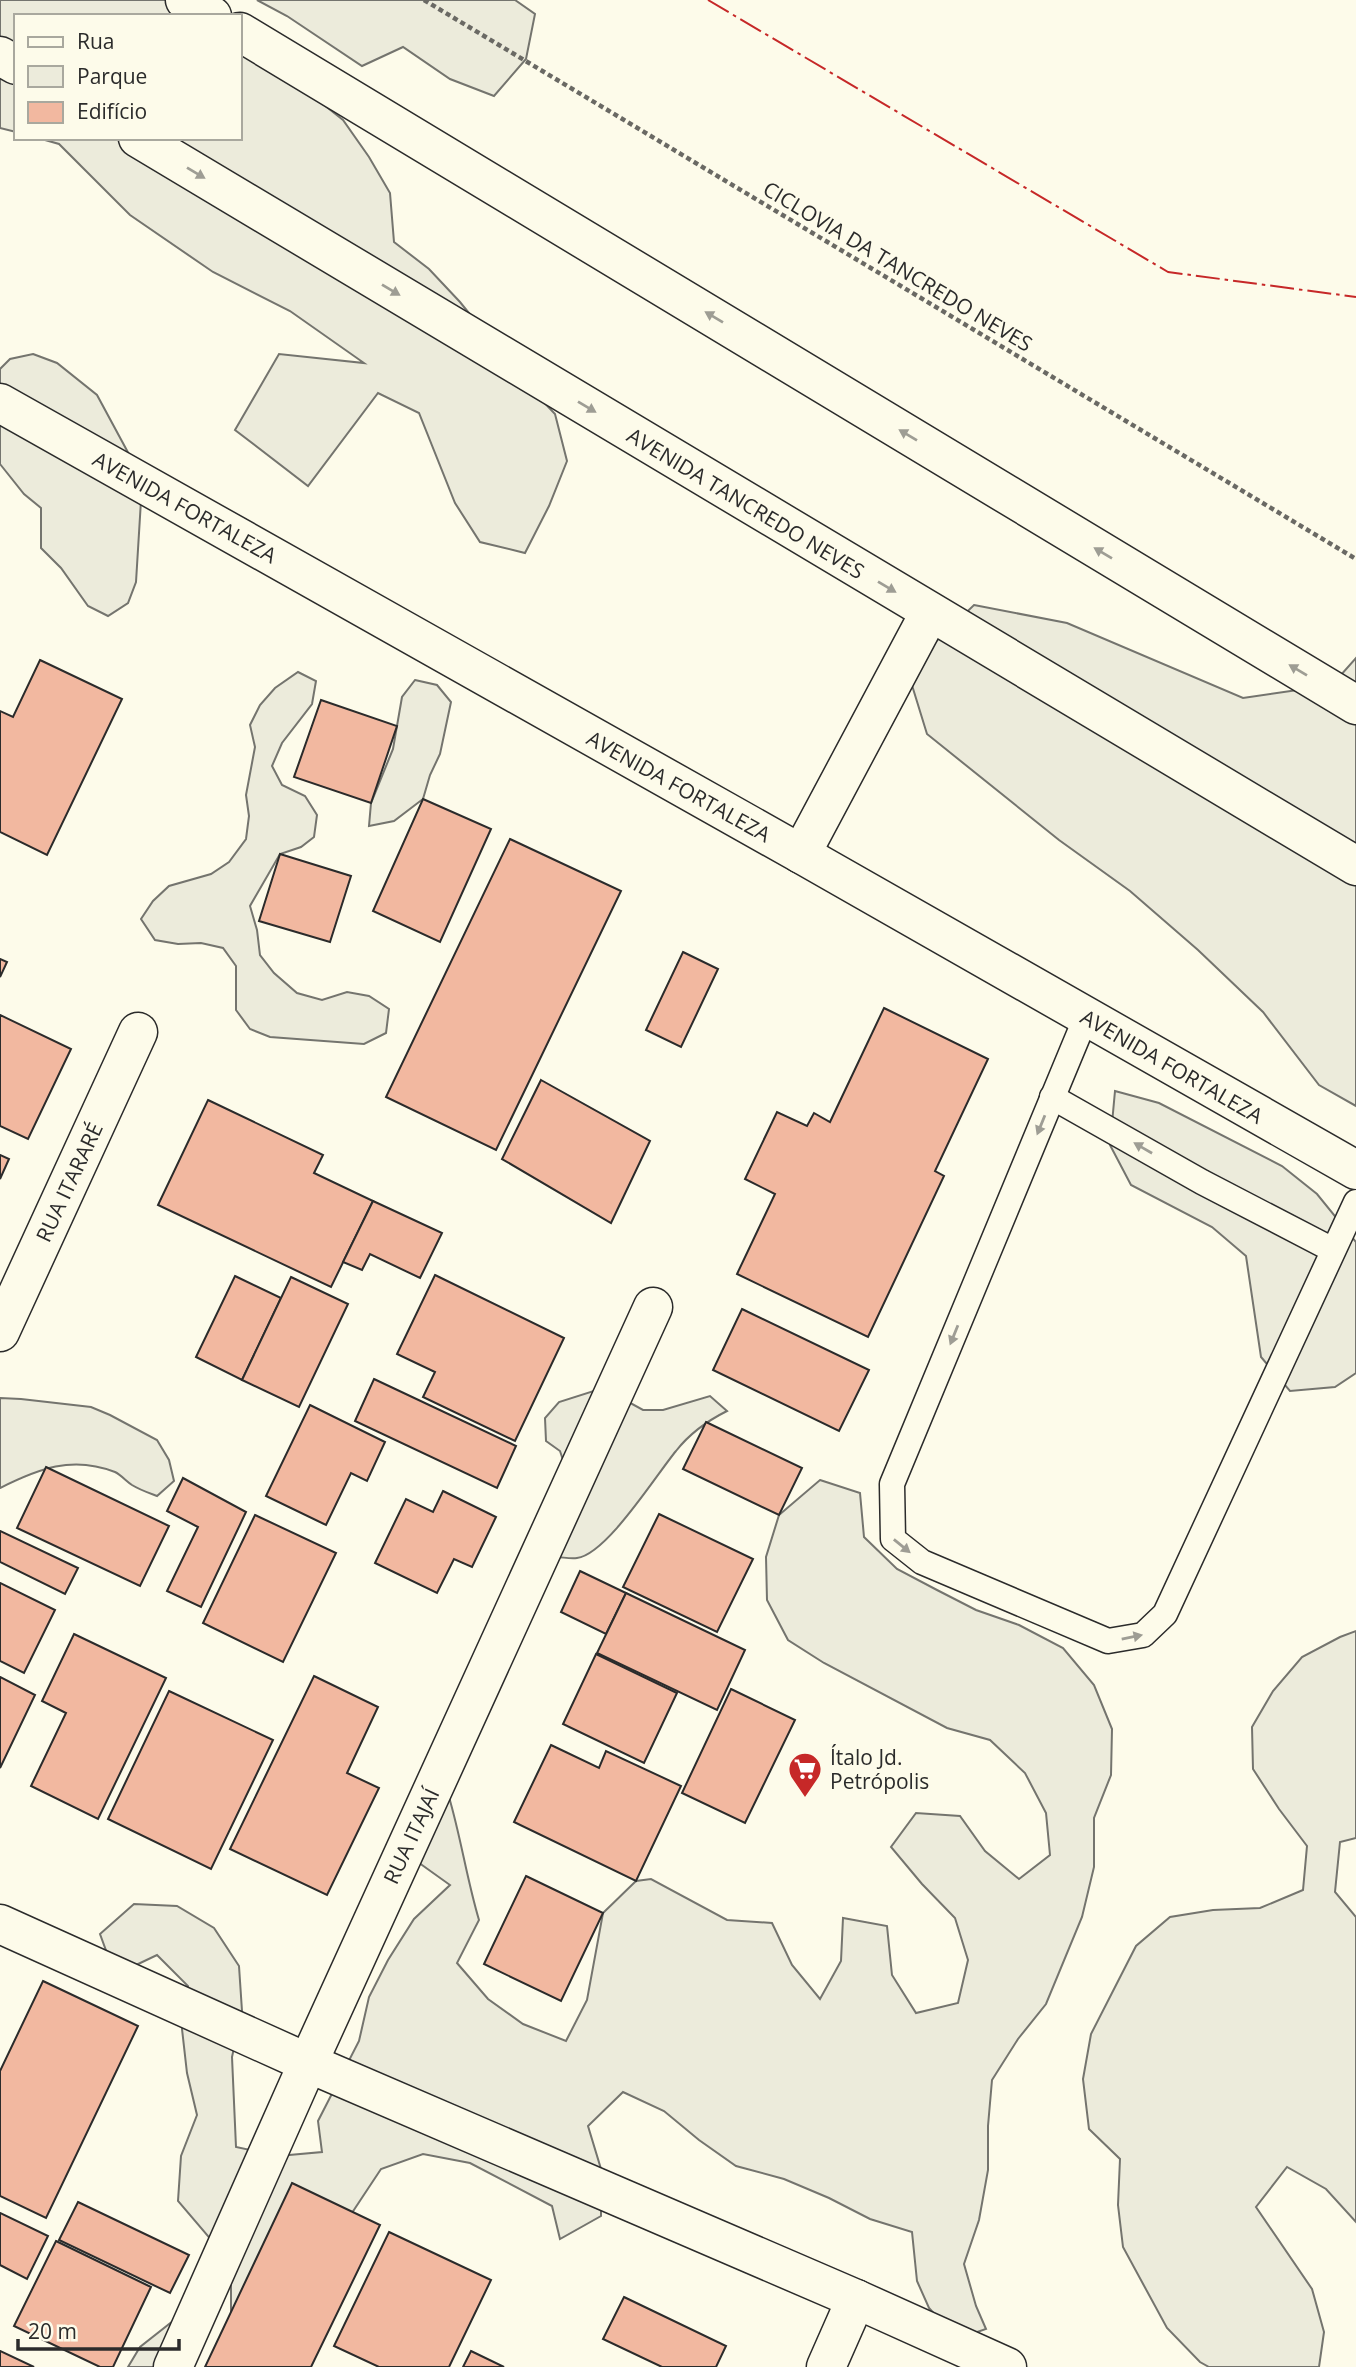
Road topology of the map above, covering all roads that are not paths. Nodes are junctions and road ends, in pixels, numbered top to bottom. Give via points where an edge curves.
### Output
1 (186, 0) edge
2 (209, 14) edge
3 (242, 33) edge
4 (141, 140) edge
5 (0, 403) edge
6 (930, 612) junction
7 (1356, 705) edge
8 (800, 854) junction
9 (1356, 866) edge
10 (1086, 1017) junction
11 (138, 1032) dead end
12 (1052, 1097) junction
13 (1356, 1170) edge
14 (1356, 1202) edge
15 (1334, 1250) junction
16 (653, 1307) dead end
17 (0, 1332) edge
18 (0, 1924) edge
19 (308, 2063) junction
20 (856, 2299) junction
21 (173, 2367) edge
22 (826, 2367) edge
23 (1007, 2367) edge

1 - 2 street
7 -> 3 street
4 -> 6 street, AVENIDA TANCREDO NEVES
5 - 8 street, AVENIDA FORTALEZA
6 - 8 street
6 - 9 street, AVENIDA TANCREDO NEVES
8 - 10 street, AVENIDA FORTALEZA
10 - 12 lane
10 - 13 street, AVENIDA FORTALEZA
11 - 17 street, RUA ITARARÉ
15 -> 12 lane
12 -> 15 lane via 892,1484 892,1539 922,1562 1108,1641 1143,1635 1165,1614
14 - 15 lane
16 - 19 street, RUA ITAJAÍ
18 - 19 street
19 - 20 street
19 - 21 street, RUA ITAJAÍ
20 - 22 street
20 - 23 street

